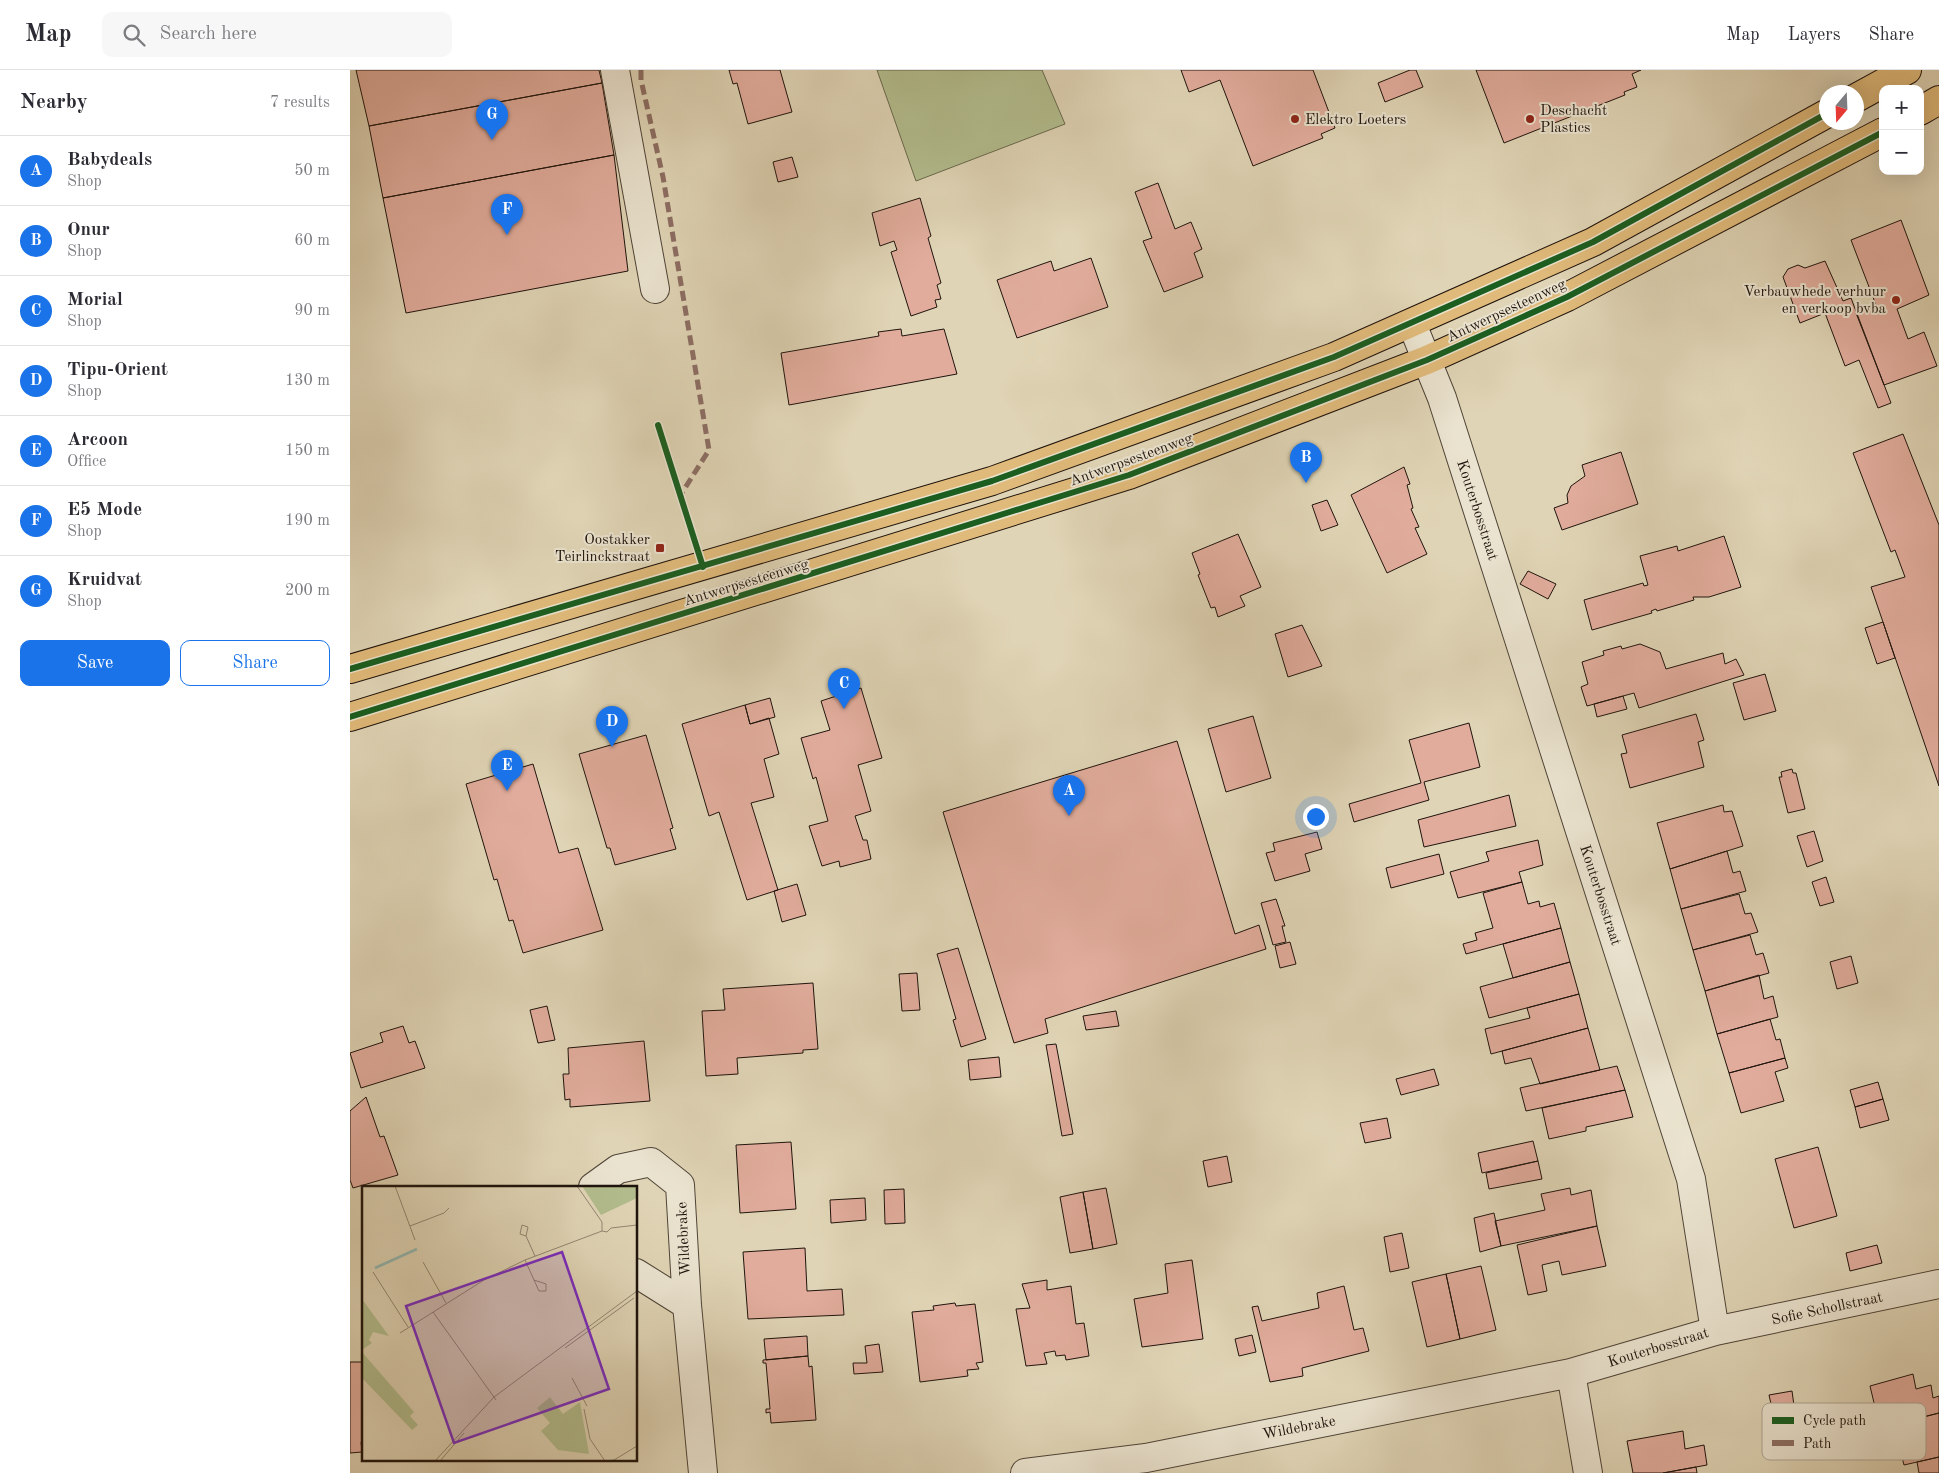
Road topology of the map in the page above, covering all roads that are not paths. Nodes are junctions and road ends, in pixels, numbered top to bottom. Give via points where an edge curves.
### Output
1 (615, 70) edge
2 (1907, 70) edge
3 (1864, 94) edge
4 (1939, 100) edge
5 (1924, 109) edge
6 (1819, 118) edge
7 (1879, 134) edge
8 (655, 289) dead end
9 (1412, 324) junction
10 (1427, 360) junction
11 (350, 670) edge
12 (350, 717) edge
13 (595, 1186) edge
14 (638, 1274) edge
15 (1939, 1284) edge
16 (687, 1305) junction
17 (1715, 1331) junction
18 (1571, 1373) junction
19 (703, 1473) edge
20 (1025, 1473) edge
21 (1588, 1473) edge

1 - 8 street
2 - 3 main road
4 - 5 main road
6 - 9 main road, Antwerpsesteenweg via 1593,242
7 - 10 main road, Antwerpsesteenweg via 1567,296
9 - 10 street, Kouterbosstraat
9 - 11 main road, Antwerpsesteenweg via 1334,357 992,481
10 - 12 main road, Antwerpsesteenweg via 1129,475
10 - 17 street, Kouterbosstraat via 1442,398 1691,1179
13 - 16 street, Wildebrake via 618,1168 651,1162 680,1186
14 - 16 street, Wildebrake
15 - 17 street, Sofie Schollstraat
16 - 19 street, Wildebrake
17 - 18 street, Kouterbosstraat
18 - 20 street, Wildebrake via 1146,1458
18 - 21 street

